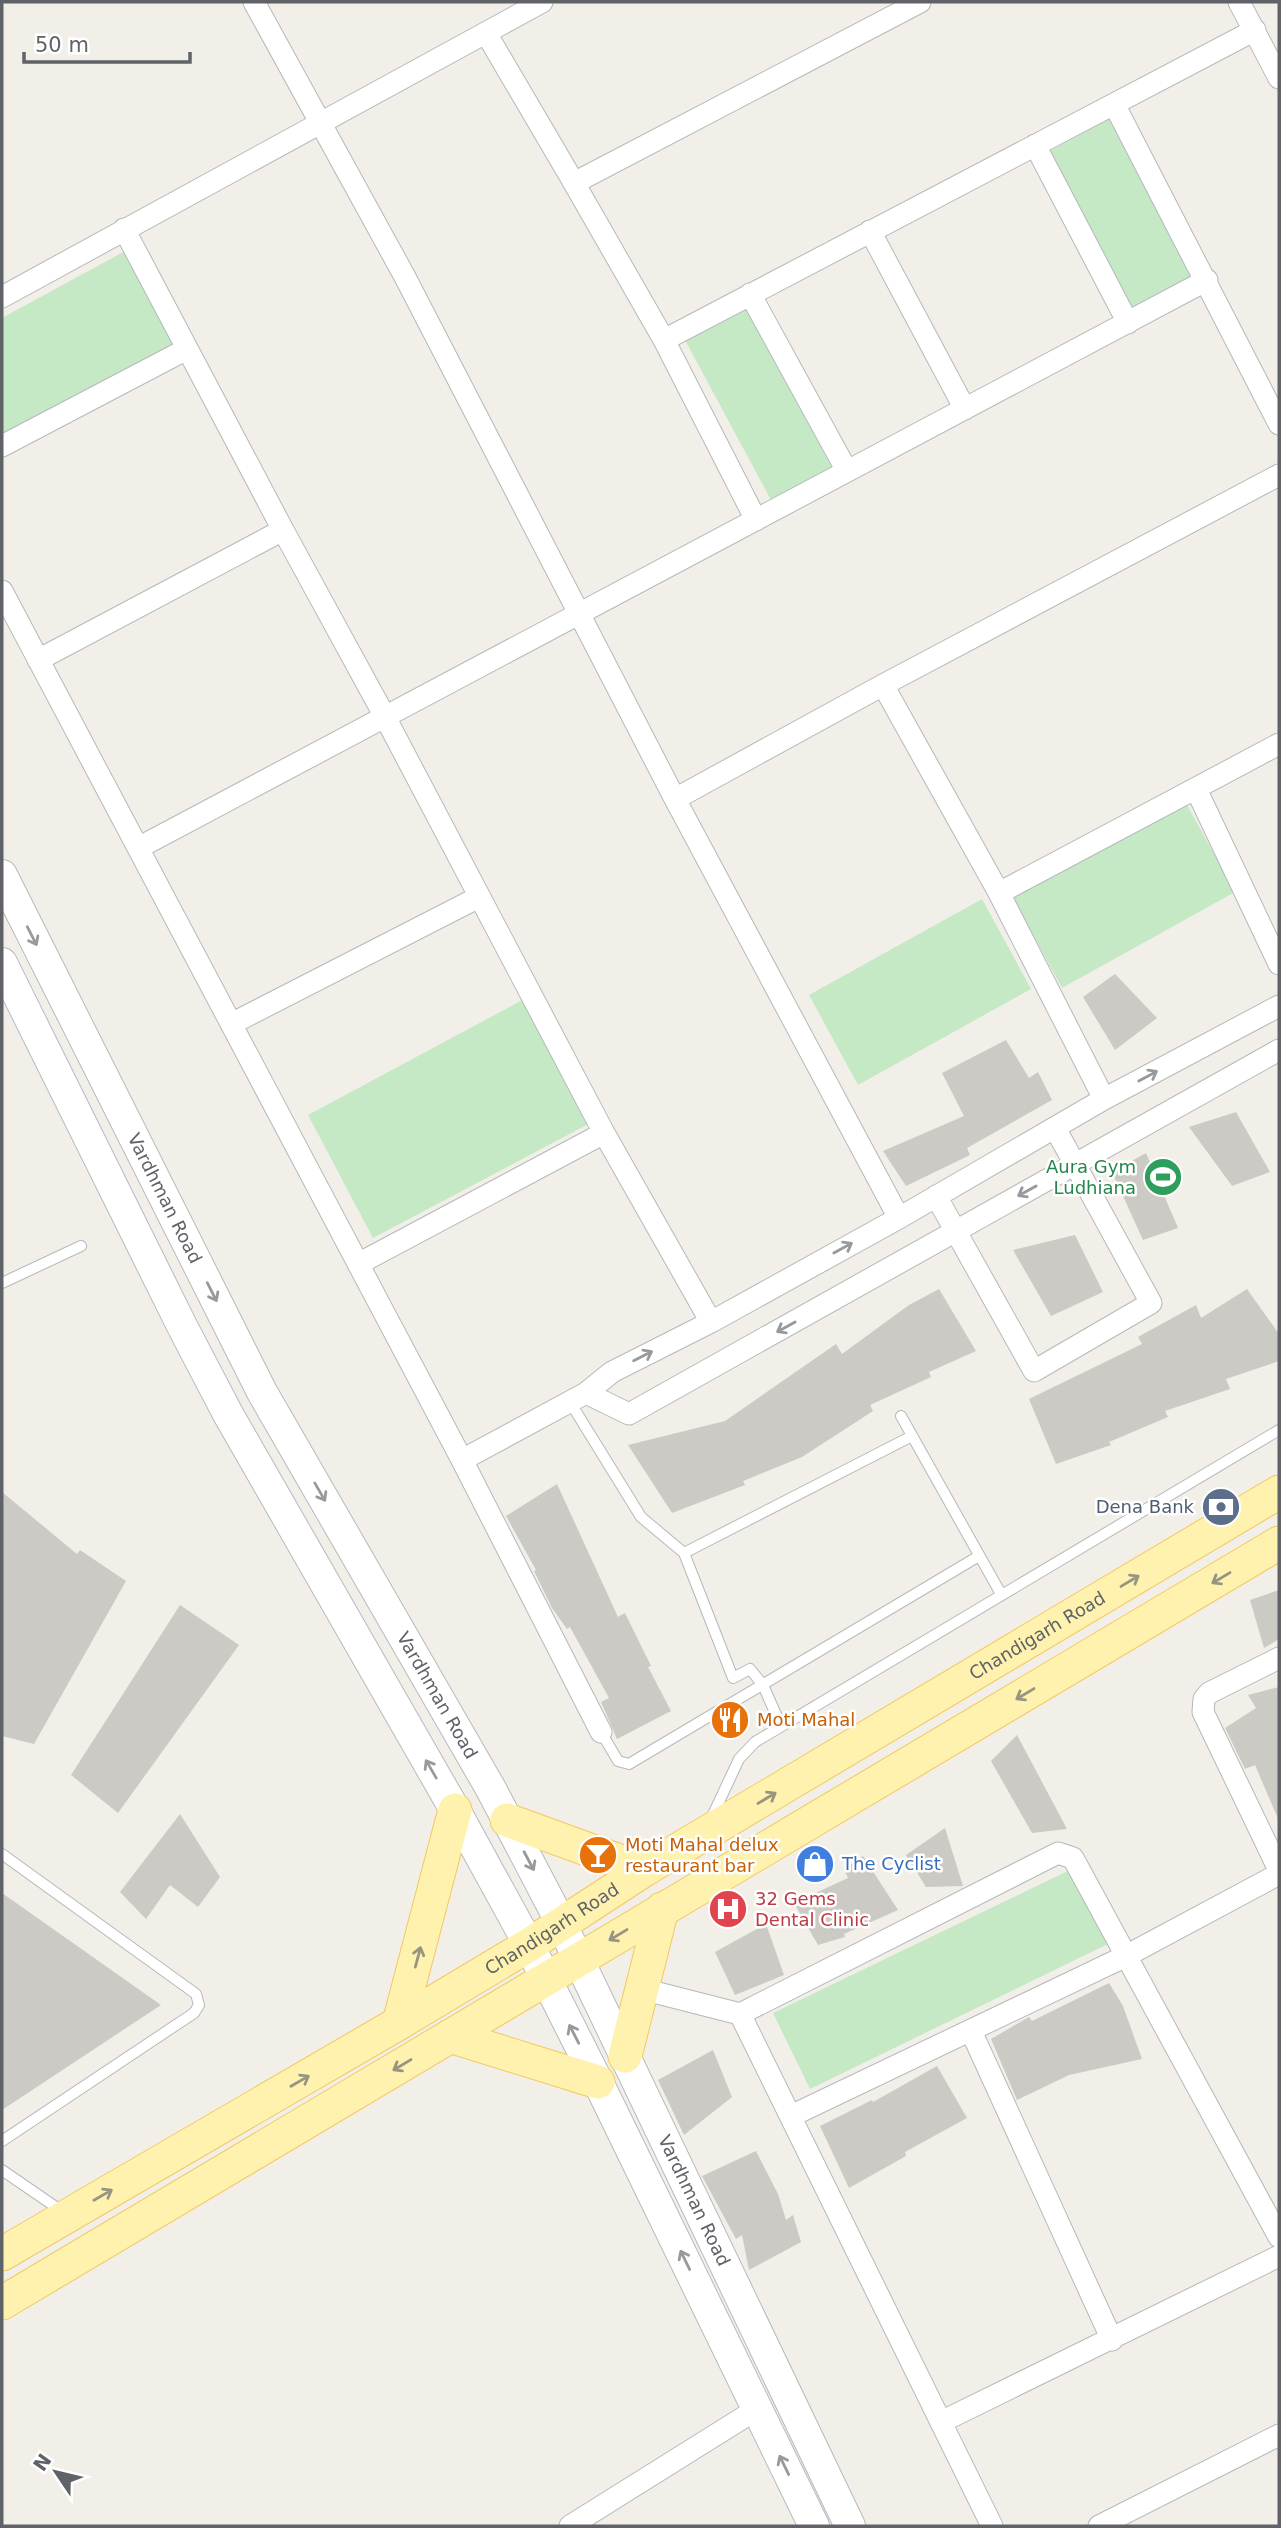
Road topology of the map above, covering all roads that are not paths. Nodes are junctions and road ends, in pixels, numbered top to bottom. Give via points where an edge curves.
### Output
1 (254, 2) edge
2 (542, 2) edge
3 (920, 2) edge
4 (1239, 2) edge
5 (1255, 30) junction
6 (486, 33) junction
7 (1279, 78) edge
8 (1114, 104) junction
9 (321, 123) junction
10 (1035, 145) junction
11 (574, 183) junction
12 (124, 229) junction
13 (870, 231) junction
14 (1207, 280) junction
15 (750, 294) junction
16 (2, 297) edge
17 (1128, 323) junction
18 (664, 340) junction
19 (187, 349) junction
20 (965, 409) junction
21 (1279, 424) edge
22 (2, 446) edge
23 (847, 471) junction
24 (1279, 475) edge
25 (756, 520) junction
26 (283, 530) junction
27 (2, 591) edge
28 (579, 614) junction
29 (38, 660) junction
30 (883, 685) junction
31 (384, 715) junction
32 (1279, 744) edge
33 (1196, 789) junction
34 (675, 799) junction
35 (138, 848) junction
36 (2, 875) edge
37 (999, 892) junction
38 (479, 897) junction
39 (2, 963) edge
40 (1279, 964) edge
41 (1279, 1006) edge
42 (231, 1024) junction
43 (1279, 1051) edge
44 (1104, 1099) junction
45 (1055, 1128) junction
46 (604, 1133) junction
47 (1076, 1165) junction
48 (936, 1196) junction
49 (899, 1217) junction
50 (956, 1231) junction
51 (81, 1245) dead end
52 (358, 1264) junction
53 (2, 1283) edge
54 (711, 1322) junction
55 (578, 1398) junction
56 (901, 1416) dead end
57 (1279, 1430) edge
58 (912, 1436) junction
59 (462, 1460) junction
60 (1279, 1492) edge
61 (1279, 1543) edge
62 (684, 1553) junction
63 (979, 1556) junction
64 (1001, 1594) junction
65 (1279, 1658) edge
66 (763, 1685) junction
67 (781, 1726) junction
68 (601, 1732) joint
69 (455, 1810) junction
70 (507, 1820) junction
71 (702, 1836) junction
72 (2, 1854) edge
73 (644, 1871) junction
74 (1279, 1872) edge
75 (662, 1909) junction
76 (561, 1923) junction
77 (528, 1945) junction
78 (1126, 1956) junction
79 (578, 1959) junction
80 (546, 1980) junction
81 (642, 1989) junction
82 (740, 2014) junction
83 (399, 2023) junction
84 (971, 2031) junction
85 (450, 2036) junction
86 (625, 2056) junction
87 (598, 2082) junction
88 (791, 2116) junction
89 (2, 2141) edge
90 (2, 2170) edge
91 (68, 2215) junction
92 (1279, 2237) edge
93 (2, 2254) edge
94 (1279, 2256) edge
95 (2, 2303) edge
96 (1112, 2340) junction
97 (757, 2409) junction
98 (941, 2422) junction
99 (1279, 2435) edge
100 (578, 2524) edge
101 (814, 2526) edge
102 (850, 2526) edge
103 (992, 2526) edge
104 (1100, 2526) edge

1 - 9 street
2 - 6 street
3 - 11 street
4 - 5 street
5 - 7 street
5 - 8 street
6 - 9 street
6 - 11 street
8 - 10 street
8 - 14 street
9 - 12 street
9 - 28 street
10 - 13 street
10 - 17 street
11 - 18 street
12 - 16 street
12 - 19 street
13 - 15 street
13 - 20 street
14 - 17 street
14 - 21 street
15 - 18 street
15 - 23 street
17 - 20 street
18 - 25 street
19 - 22 street
19 - 26 street
20 - 23 street
23 - 25 street
24 - 30 street
25 - 28 street
26 - 29 street
26 - 31 street
27 - 29 street
28 - 31 street
28 - 34 street
29 - 35 street
30 - 34 street
30 - 37 street
31 - 35 street
31 - 38 street
32 - 33 street
33 - 37 street
33 - 40 street
34 - 49 street
35 - 42 street
36 -> 70 street, Vardhman Road via 262,1392
37 - 44 street
38 - 42 street
38 - 46 street
69 -> 39 street, Vardhman Road via 228,1414
44 -> 41 street
42 - 52 street
43 - 47 street
44 - 45 street
45 - 47 street
45 - 48 street
46 - 52 street
46 - 54 street
47 -> 50 street
47 - 50 street via 1151,1303 1034,1371
48 - 49 street
48 - 50 street
54 -> 49 street
50 -> 55 street via 629,1414
51 - 53 lane
52 - 59 street
55 -> 54 street via 612,1372
55 - 59 street
55 - 62 lane via 641,1517
56 - 58 lane
57 - 64 lane
58 - 62 lane
58 - 63 lane
59 - 68 street
71 -> 60 main road, Chandigarh Road
61 -> 75 main road
62 - 66 lane via 733,1678 750,1669
63 - 64 lane
63 - 66 lane
64 - 67 lane
65 - 74 street via 1209,1693 1203,1712
66 - 67 lane
66 - 68 lane via 629,1764 618,1761
67 - 71 lane via 745,1750
69 - 77 street, Vardhman Road
83 -> 69 main road
70 - 73 main road
70 -> 76 street, Vardhman Road
71 - 73 main road, Chandigarh Road
72 - 89 lane via 196,1994 199,2005 194,2013
73 - 76 main road, Chandigarh Road
74 - 78 street
75 -> 79 main road
75 - 81 main road
76 - 77 main road, Chandigarh Road
76 - 79 street, Vardhman Road
77 - 80 street, Vardhman Road
77 - 83 main road, Chandigarh Road
78 - 82 street via 1073,1858 1058,1853
78 - 84 street
78 - 92 street
79 - 80 main road
79 - 86 street, Vardhman Road
80 - 85 main road
87 -> 80 street, Vardhman Road
81 - 82 street
81 - 86 main road
82 - 88 street
91 -> 83 main road, Chandigarh Road
84 - 88 street
84 - 96 street
85 - 87 main road
85 -> 95 main road
86 - 102 street, Vardhman Road
97 -> 87 street, Vardhman Road
88 - 98 street
90 - 91 lane
91 - 93 main road, Chandigarh Road
94 - 96 street
96 - 98 street
97 - 100 street
101 -> 97 street, Vardhman Road
98 - 103 street
99 - 104 street

